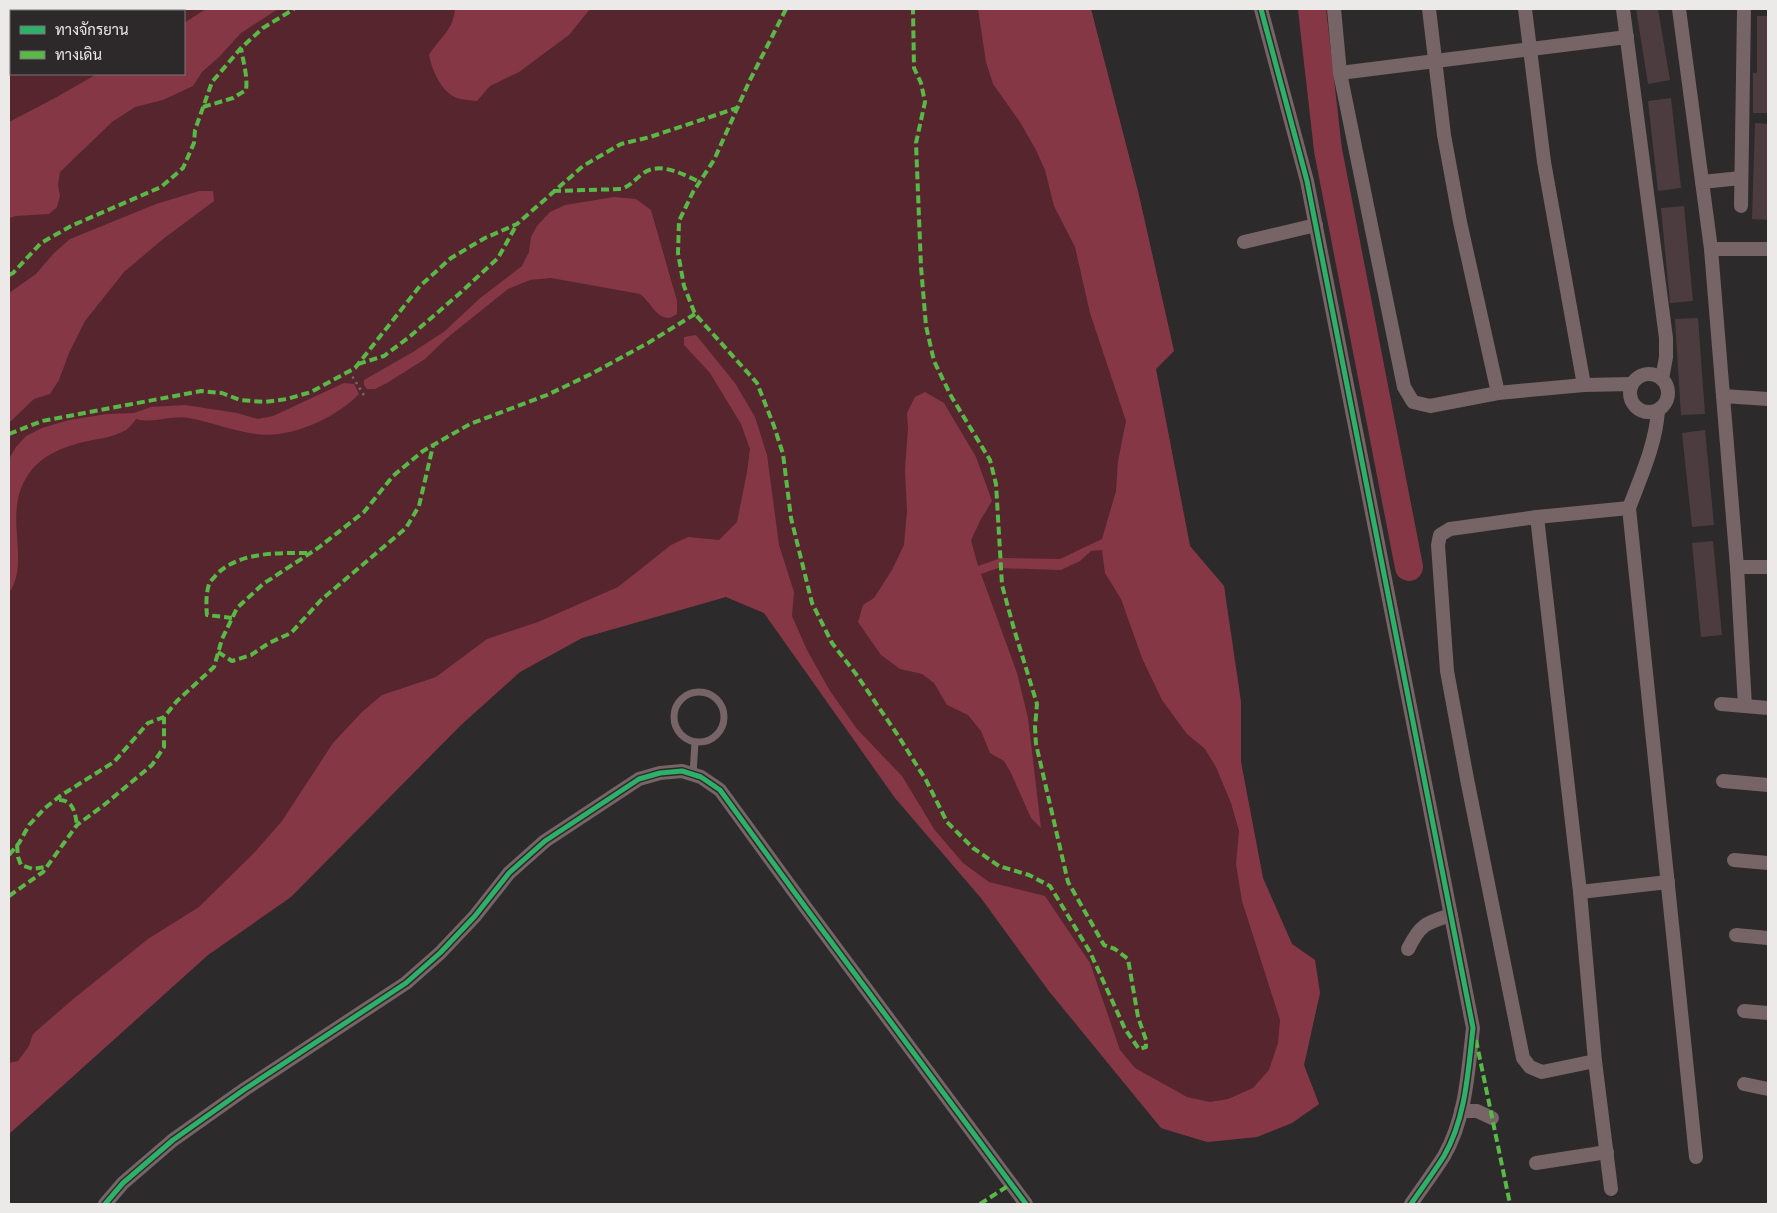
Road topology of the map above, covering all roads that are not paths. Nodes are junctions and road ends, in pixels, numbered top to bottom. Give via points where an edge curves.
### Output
1 (1261, 9) edge
2 (1334, 9) edge
3 (1429, 9) edge
4 (1525, 9) edge
5 (1623, 9) edge
6 (1679, 9) edge
7 (1744, 9) edge
8 (1627, 36) junction
9 (1530, 48) junction
10 (1435, 60) junction
11 (1340, 73) junction
12 (1741, 178) junction
13 (1702, 182) junction
14 (1741, 206) dead end
15 (1316, 224) junction
16 (1244, 242) dead end
17 (1711, 250) junction
18 (1768, 250) edge
19 (1662, 379) junction
20 (1632, 384) junction
21 (1584, 385) junction
22 (1498, 393) junction
23 (1723, 396) junction
24 (1768, 399) edge
25 (1658, 410) junction
26 (1629, 508) junction
27 (1537, 517) junction
28 (1737, 566) junction
29 (1768, 567) edge
30 (1720, 704) dead end
31 (1745, 706) junction
32 (1768, 708) edge
33 (695, 742) junction
34 (693, 774) junction
35 (1723, 781) dead end
36 (1768, 785) edge
37 (1734, 860) dead end
38 (1768, 863) edge
39 (1668, 882) junction
40 (1580, 892) junction
41 (1451, 914) junction
42 (1736, 935) dead end
43 (1768, 938) edge
44 (1408, 949) dead end
45 (1744, 1011) dead end
46 (1768, 1013) edge
47 (1596, 1061) junction
48 (1744, 1084) dead end
49 (1768, 1089) edge
50 (1460, 1111) junction
51 (1492, 1118) dead end
52 (1607, 1152) junction
53 (1696, 1157) dead end
54 (1536, 1163) dead end
55 (1611, 1188) dead end
56 (105, 1204) edge
57 (1026, 1204) edge
58 (1411, 1204) edge

1 - 15 street
2 - 11 street
3 - 10 street
4 - 9 street
5 - 8 street
6 - 13 street
7 - 12 street
8 - 9 street
8 - 19 street via 1666,338
9 - 10 street
9 - 21 street via 1544,162
10 - 11 street
10 - 22 street via 1444,135 1460,222
11 - 22 street via 1404,387 1413,402 1430,406
12 - 13 street
12 - 14 street
13 - 17 street
15 - 16 street
15 - 41 street
17 - 18 street
17 - 23 street
19 - 20 street via 1646,374
19 - 25 street via 1668,396
20 - 21 street
20 - 25 street via 1630,396 1635,407 1646,412
21 - 22 street
23 - 24 street
23 - 28 street
25 - 26 street via 1653,442
26 - 27 street
26 - 39 street
27 - 40 street
27 - 47 street via 1450,529 1440,535 1438,545 1447,671 1523,1058 1530,1067 1542,1072
28 - 29 street
28 - 31 street
30 - 31 street
31 - 32 street
33 - 33 lane via 681,734 674,720 683,698 699,692 720,703 724,719 717,734 703,742
33 - 34 lane
34 - 56 street via 682,771 660,773 639,779 545,841 508,874 475,916 406,983 245,1088 174,1140 123,1183
34 - 57 street via 720,790
35 - 36 street
37 - 38 street
39 - 40 street
39 - 53 street
40 - 47 street
41 - 44 street via 1420,928
41 - 50 street via 1473,1028
42 - 43 street
45 - 46 street
47 - 52 street
48 - 49 street
50 - 51 street via 1477,1111
50 - 58 street via 1444,1154
52 - 54 street
52 - 55 street

